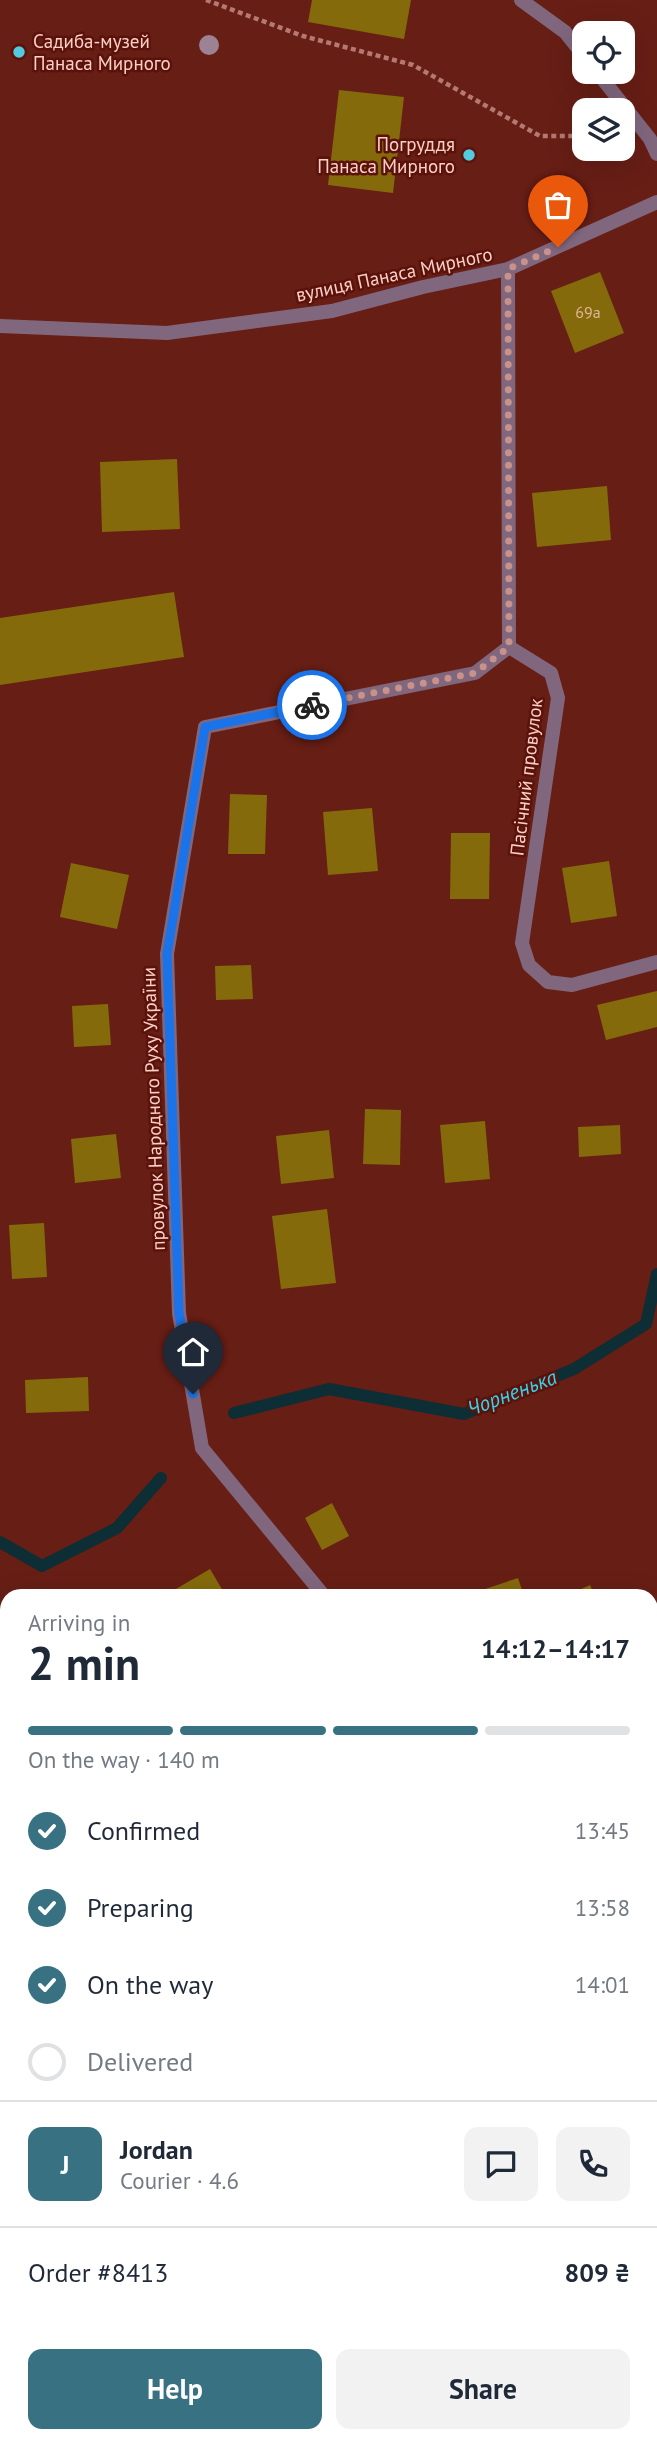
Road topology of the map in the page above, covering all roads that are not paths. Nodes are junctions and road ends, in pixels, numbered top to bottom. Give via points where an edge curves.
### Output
1 (521, 0) edge
2 (572, 41) edge
3 (606, 84) edge
4 (657, 154) edge
5 (657, 202) edge
6 (508, 269) junction
7 (0, 326) edge
8 (509, 647) junction
9 (657, 962) edge
10 (318, 1589) edge

1 - 2 street
3 - 4 street
5 - 6 street, вулиця Панаса Мирного
6 - 7 street, вулиця Панаса Мирного via 332,311 167,333
6 - 8 street
8 - 9 street, Пасічний провулок via 551,673 558,698 522,943 529,965 548,982 572,985
8 - 10 street, провулок Народного Руху України via 475,673 205,727 167,954 179,1313 202,1448

